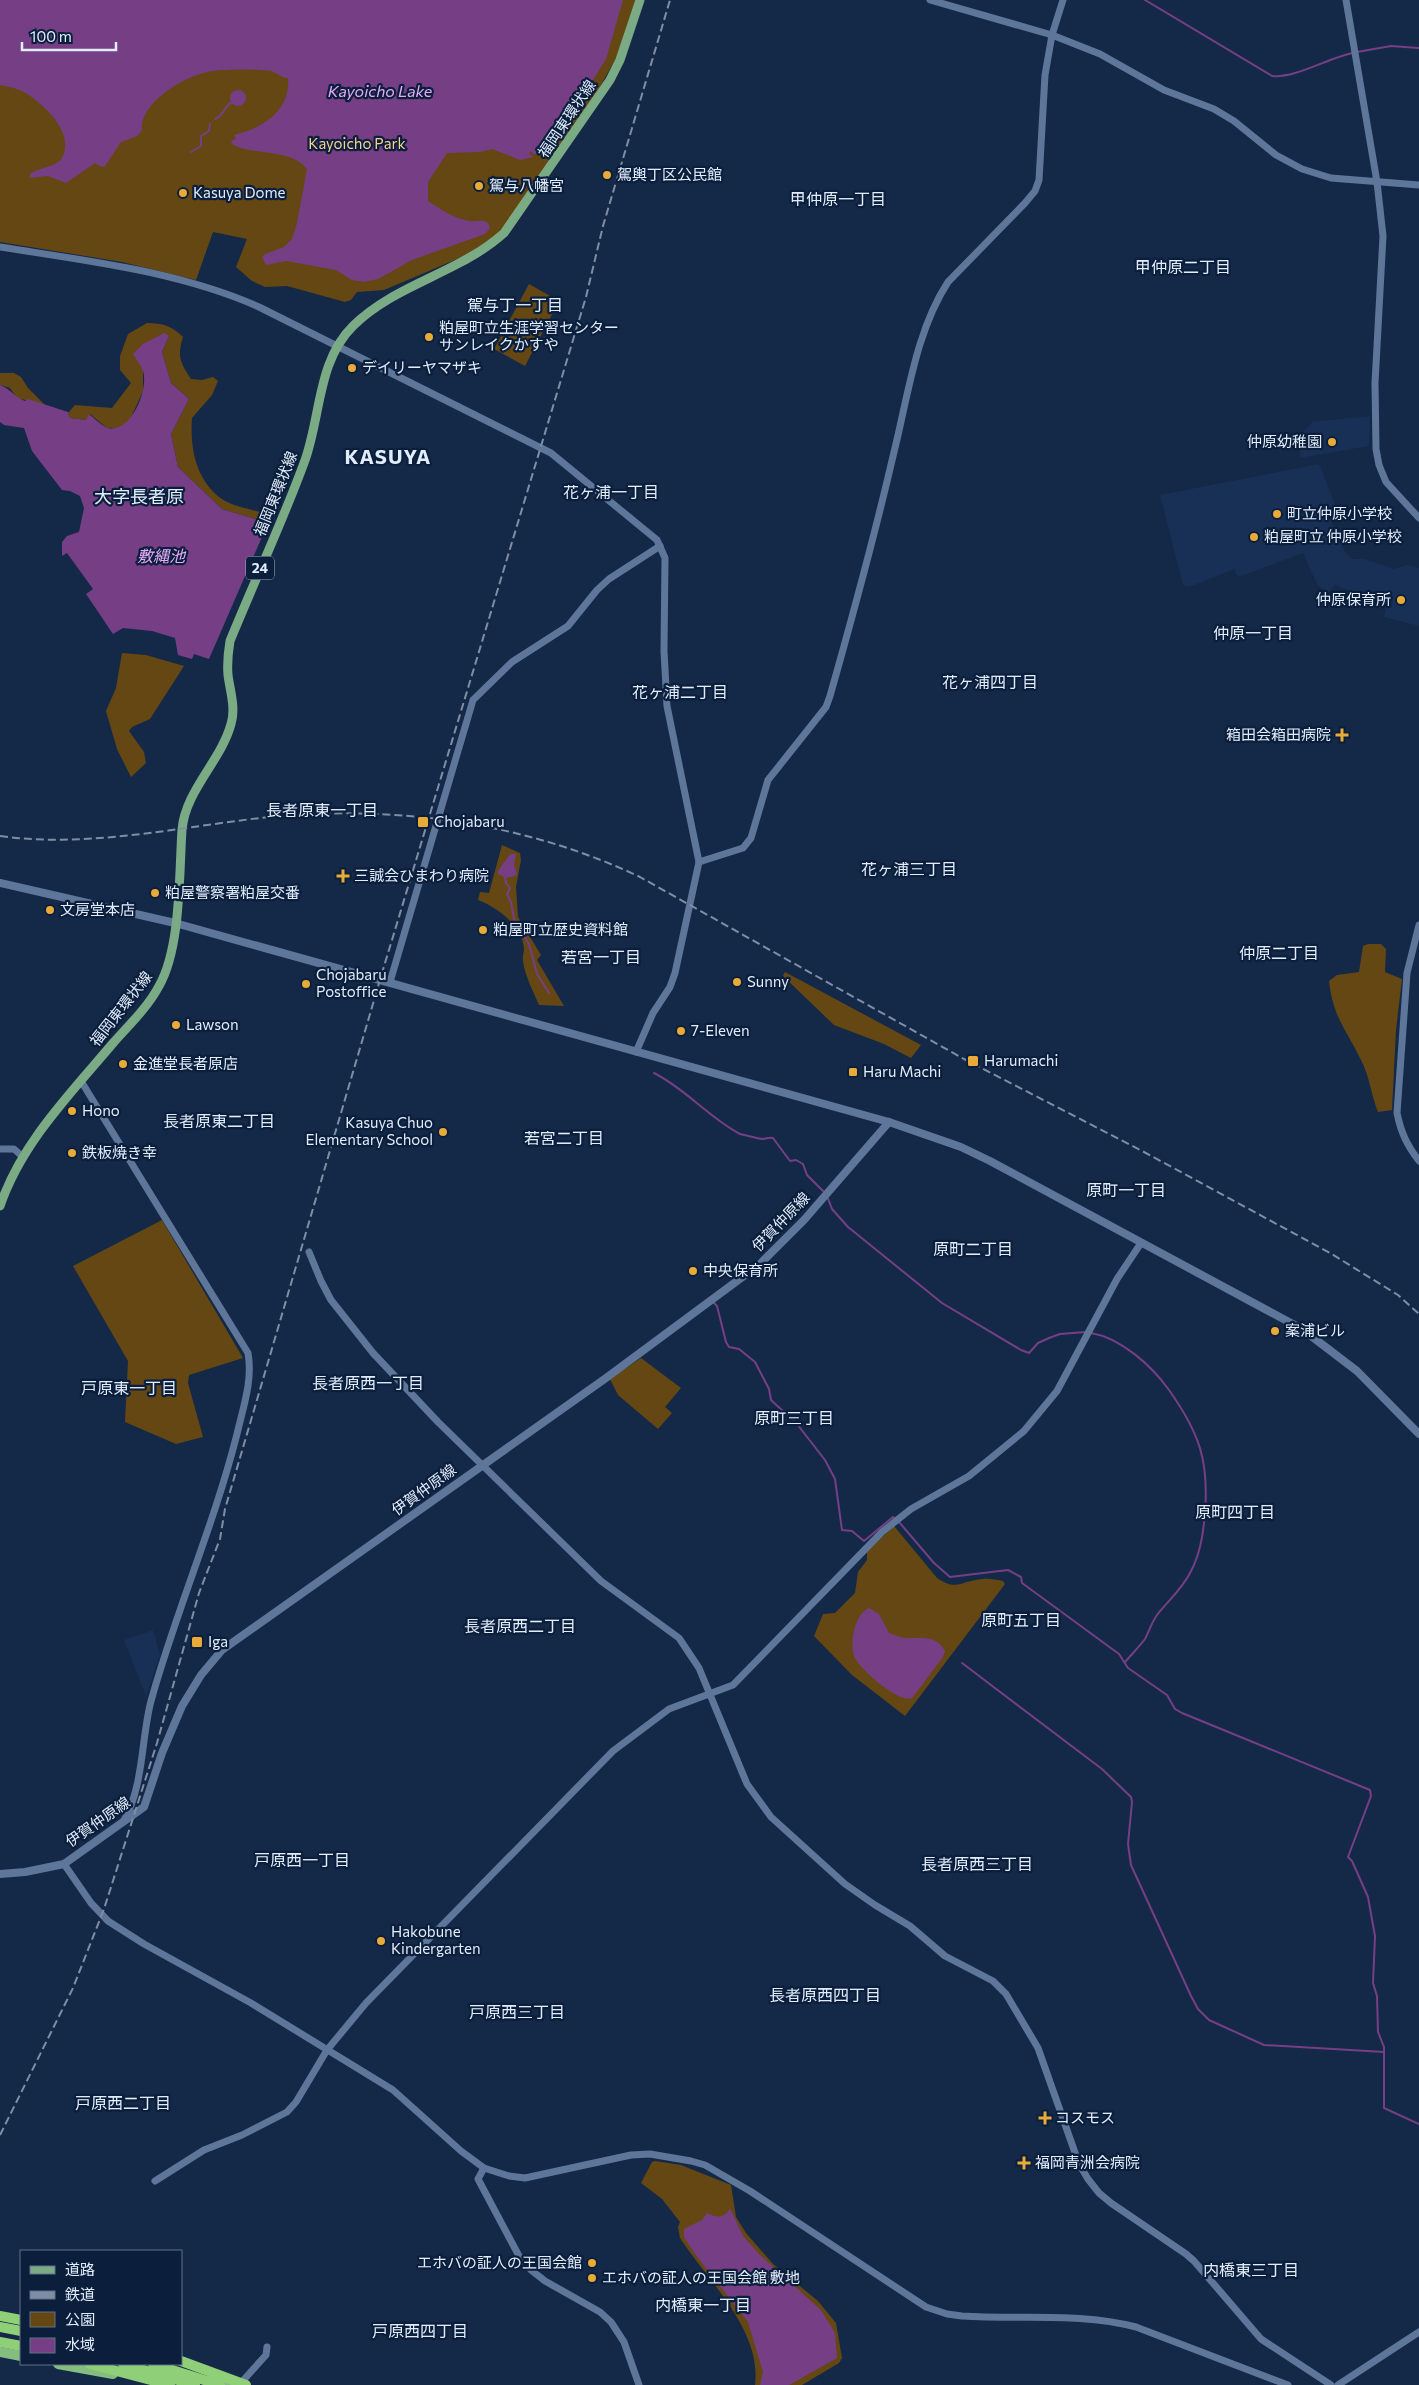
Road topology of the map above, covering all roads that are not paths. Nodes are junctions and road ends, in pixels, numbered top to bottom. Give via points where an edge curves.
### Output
1 (640, 0) edge
2 (930, 0) edge
3 (1063, 0) edge
4 (1346, 0) edge
5 (1052, 35) junction
6 (1377, 182) junction
7 (1419, 185) edge
8 (0, 247) edge
9 (337, 346) junction
10 (1419, 518) edge
11 (660, 546) junction
12 (699, 862) junction
13 (0, 883) edge
14 (175, 923) junction
15 (1419, 925) edge
16 (390, 982) junction
17 (636, 1052) junction
18 (81, 1081) junction
19 (889, 1122) junction
20 (0, 1149) edge
21 (23, 1157) junction
22 (1419, 1161) edge
23 (0, 1206) edge
24 (1141, 1242) junction
25 (309, 1252) dead end
26 (1419, 1434) edge
27 (483, 1464) junction
28 (709, 1694) junction
29 (123, 1822) junction
30 (64, 1864) junction
31 (0, 1874) edge
32 (327, 2050) junction
33 (484, 2168) junction
34 (155, 2181) dead end
35 (0, 2316) edge
36 (20, 2320) edge
37 (0, 2326) edge
38 (20, 2330) edge
39 (1419, 2332) edge
40 (0, 2335) edge
41 (0, 2342) edge
42 (19, 2344) edge
43 (268, 2347) dead end
44 (0, 2352) edge
45 (20, 2356) edge
46 (182, 2361) edge
47 (63, 2365) edge
48 (94, 2365) edge
49 (126, 2365) edge
50 (156, 2365) edge
51 (169, 2365) edge
52 (155, 2385) edge
53 (170, 2385) edge
54 (194, 2385) edge
55 (220, 2385) edge
56 (230, 2385) edge
57 (238, 2385) edge
58 (246, 2385) edge
59 (639, 2385) edge
60 (1288, 2385) edge
61 (1331, 2385) edge
62 (1338, 2385) edge

1 - 9 main road, 福岡東環状線 / 24 via 610,80 504,233 493,243 437,275 381,302 351,327
2 - 5 street
3 - 5 street
4 - 6 street
5 - 6 street via 1100,54 1164,90 1214,109 1234,121 1276,156 1302,169 1330,178
5 - 12 street via 1045,75 1039,180 1025,204 948,282 939,297 916,361 878,522 826,707 768,780 751,838 743,848
6 - 7 street
6 - 10 street via 1383,258 1376,383 1378,465 1386,482
8 - 9 street via 195,284 259,307
9 - 11 street via 551,453 651,535
9 - 14 main road, 福岡東環状線 / 24 via 322,387 305,461 230,641 227,660 232,722 186,811
11 - 12 street via 665,558 667,706
11 - 16 street via 609,579 568,626 520,656 473,700
12 - 17 street via 670,988 653,1013
13 - 14 main road
14 - 16 main road
14 - 18 main road, 福岡東環状線 / 24 via 168,968 158,988
15 - 22 street via 1407,973 1397,1113 1403,1137
16 - 17 main road
17 - 19 main road
18 - 21 main road, 福岡東環状線 / 24 via 46,1121
18 - 29 street via 248,1353 250,1363 247,1391 224,1486 152,1700 142,1761
19 - 24 main road via 961,1147
19 - 27 main road, 伊賀仲原線 via 804,1220 760,1264
20 - 21 street via 14,1149
21 - 23 main road, 福岡東環状線 / 24
24 - 26 main road via 1302,1329 1357,1371
24 - 28 street via 1117,1279 1057,1391 1024,1431 969,1476 911,1508 893,1522 733,1685
25 - 27 street via 331,1300 373,1353
27 - 28 street via 601,1581 680,1638 700,1668
27 - 29 main road, 伊賀仲原線 via 216,1656 182,1706 144,1807
28 - 32 street via 669,1709 614,1751 390,1977
28 - 61 street via 747,1784 771,1817 845,1884 910,1926 946,1956 993,1981 1006,1994 1044,2062 1079,2164 1099,2193 1194,2261 1261,2339
29 - 30 main road, 伊賀仲原線
30 - 31 main road, 伊賀仲原線
30 - 32 street via 108,1921
32 - 33 street via 393,2090
32 - 34 street via 287,2112 204,2150
33 - 59 street via 478,2179 519,2256 545,2281 580,2299 611,2322 624,2342
33 - 60 street via 525,2178 630,2155 650,2154 691,2161 705,2165 750,2191 926,2307 962,2316 1094,2318 1117,2322
35 - 36 highway
37 - 38 highway
39 - 62 street
40 - 42 highway
41 - 42 highway
43 - 57 street via 266,2355
44 - 45 highway
46 - 58 highway
47 - 52 highway
48 - 53 highway
49 - 54 highway
50 - 55 highway
51 - 56 highway

